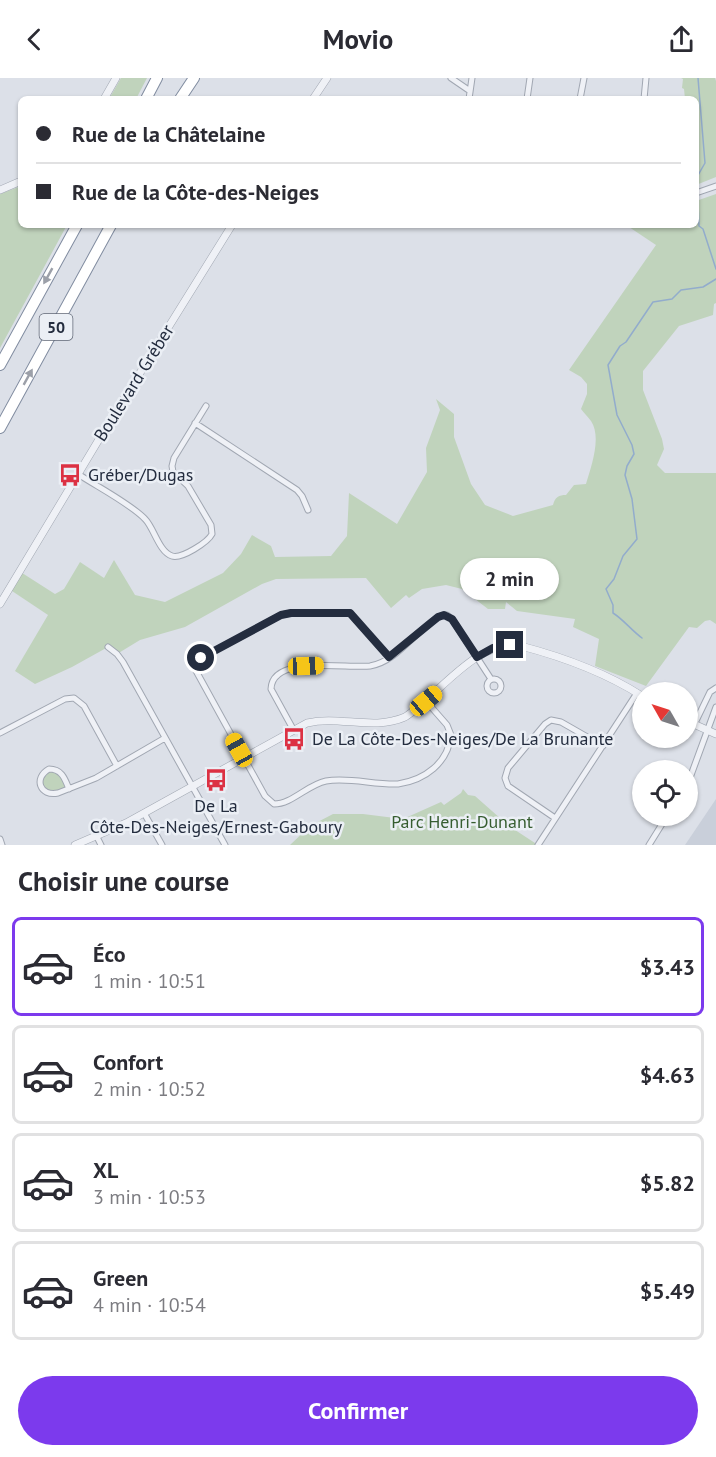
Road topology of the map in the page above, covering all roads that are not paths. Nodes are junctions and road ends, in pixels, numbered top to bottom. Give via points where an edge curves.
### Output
1 (116, 78) edge
2 (157, 78) edge
3 (193, 78) edge
4 (327, 78) edge
5 (451, 78) edge
6 (472, 78) edge
7 (530, 78) edge
8 (584, 78) edge
9 (646, 78) edge
10 (470, 91) junction
11 (106, 96) edge
12 (148, 96) edge
13 (182, 96) edge
14 (315, 96) edge
15 (469, 96) edge
16 (527, 96) edge
17 (581, 96) edge
18 (644, 96) edge
19 (18, 182) edge
20 (716, 186) edge
21 (0, 190) edge
22 (699, 192) edge
23 (74, 228) edge
24 (109, 228) edge
25 (230, 228) edge
26 (0, 364) edge
27 (206, 406) dead end
28 (195, 423) junction
29 (0, 428) edge
30 (78, 474) junction
31 (308, 510) dead end
32 (0, 604) edge
33 (108, 647) dead end
34 (389, 657) junction
35 (477, 657) junction
36 (491, 679) dead end
37 (716, 688) edge
38 (632, 689) edge
39 (426, 701) junction
40 (632, 706) edge
41 (716, 707) edge
42 (698, 712) edge
43 (698, 727) edge
44 (293, 729) junction
45 (706, 731) junction
46 (0, 733) edge
47 (716, 734) edge
48 (165, 738) junction
49 (603, 746) junction
50 (243, 757) junction
51 (696, 760) edge
52 (117, 766) junction
53 (192, 786) junction
54 (69, 789) junction
55 (144, 813) junction
56 (555, 818) junction
57 (661, 826) edge
58 (97, 837) junction
59 (0, 839) edge
60 (2, 845) edge
61 (75, 845) edge
62 (101, 845) edge
63 (162, 845) edge
64 (225, 845) edge
65 (538, 845) edge
66 (649, 845) edge

1 - 11 street
2 - 12 highway
3 - 13 highway
4 - 14 street
5 - 10 street
6 - 10 street
7 - 16 street
8 - 17 street
9 - 18 street
10 - 15 street
19 - 21 street
20 - 22 street
23 -> 26 highway, 50
29 -> 24 highway, 50
25 - 30 street, Boulevard Gréber
27 - 28 street
28 - 30 street via 172,466 211,525 212,534 182,555 166,552 143,517
28 - 31 street via 297,490
30 - 32 street, Boulevard Gréber
33 - 48 street via 123,662
34 - 35 street via 444,615 452,619
34 - 44 street via 365,666 299,666 276,677 271,689
34 - 50 street via 345,612 281,615 201,658 196,672
35 - 36 street
35 - 38 street via 498,647 521,646 595,670
35 - 39 street
37 - 42 street
39 - 44 street via 405,717 390,722 319,721
39 - 50 street via 449,728 451,738 437,767 407,782 327,781 274,804 265,796
40 - 49 street
41 - 45 street
43 - 45 street
44 - 50 street
45 - 47 street
45 - 51 street
46 - 52 street via 74,698 84,706
48 - 52 street
48 - 53 street
49 - 56 street
49 - 56 street via 551,720 506,771 508,786
50 - 53 street
52 - 54 street
53 - 55 street
53 - 64 street
54 - 54 street via 47,793 40,785 40,776 49,769 58,771
55 - 58 street
55 - 63 street
56 - 65 street
57 - 66 street
58 - 61 street
58 - 62 street
59 - 60 street

